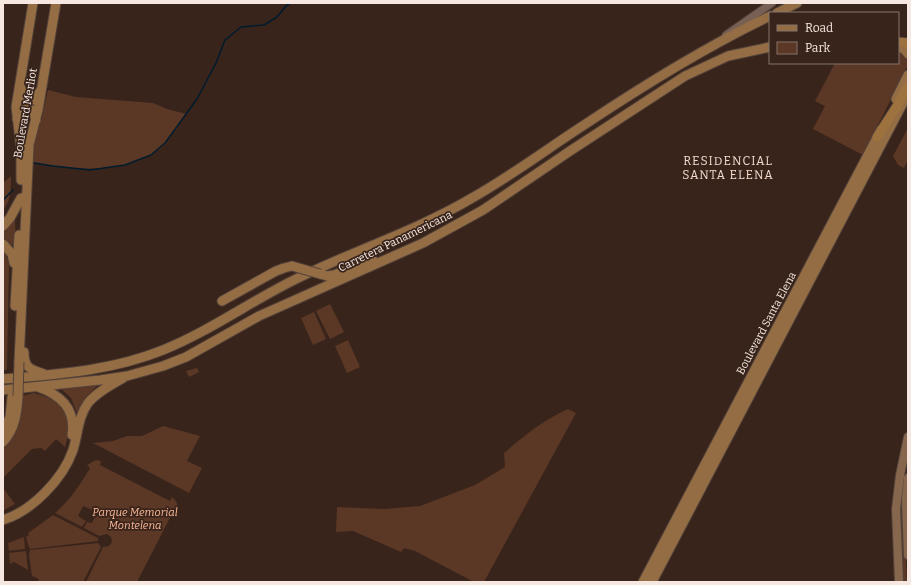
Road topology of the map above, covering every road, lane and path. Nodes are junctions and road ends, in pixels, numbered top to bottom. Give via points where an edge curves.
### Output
1 (56, 3) edge
2 (772, 3) edge
3 (30, 5) edge
4 (794, 5) edge
5 (778, 12) edge
6 (785, 12) edge
7 (769, 17) edge
8 (769, 47) edge
9 (899, 47) edge
10 (707, 48) junction
11 (908, 54) edge
12 (908, 75) edge
13 (20, 84) junction
14 (908, 86) edge
15 (42, 88) junction
16 (908, 95) edge
17 (17, 120) junction
18 (36, 120) junction
19 (877, 137) junction
20 (21, 198) junction
21 (3, 226) edge
22 (423, 243) junction
23 (3, 244) edge
24 (23, 264) junction
25 (16, 278) junction
26 (796, 299) junction
27 (222, 301) dead end
28 (16, 362) junction
29 (47, 375) junction
30 (127, 376) junction
31 (3, 379) edge
32 (37, 386) junction
33 (3, 390) edge
34 (746, 395) junction
35 (15, 396) junction
36 (76, 421) junction
37 (3, 432) edge
38 (74, 434) junction
39 (908, 437) edge
40 (3, 442) edge
41 (908, 478) edge
42 (3, 515) edge
43 (3, 520) edge
44 (908, 555) edge
45 (643, 582) edge
46 (652, 582) edge
47 (899, 582) edge

1 - 15 main road, Boulevard Merliot
2 - 10 street, Carretera Panamericana
3 - 13 main road, Boulevard Merliot
4 - 5 main road
4 - 6 main road
7 - 10 main road, Carretera Panamericana
8 - 22 main road, Carretera Panamericana via 728,56 685,76 482,210
9 - 11 main road
10 - 29 main road, Carretera Panamericana via 586,123 492,186 408,231 296,279 166,349 127,362 82,372
12 - 19 main road, Boulevard Santa Elena
13 - 15 main road via 24,97 29,100 34,100
13 - 17 main road, Boulevard Merliot via 16,107
14 - 19 highway
15 - 18 main road, Boulevard Merliot
16 - 26 main road, Boulevard Santa Elena
17 - 18 main road via 23,110 28,108 33,111
17 - 20 main road, Boulevard Merliot via 21,148
18 - 24 main road, Boulevard Merliot via 28,152
19 - 26 main road, Boulevard Santa Elena via 809,267
20 - 21 main road
20 - 25 main road, Boulevard Merliot
22 - 27 main road, bridge via 334,275 327,276 292,266 284,268
22 - 30 main road, Carretera Panamericana via 259,316 186,357
23 - 25 main road via 12,254
24 - 28 main road, Boulevard Merliot
24 - 29 main road via 24,358 28,367
25 - 28 main road, Boulevard Merliot
26 - 34 main road, Boulevard Santa Elena via 754,371
26 - 34 main road, Boulevard Santa Elena via 788,324
28 - 35 main road, Boulevard Merliot
29 - 31 main road, Carretera Panamericana
30 - 32 main road, Carretera Panamericana
30 - 36 main road via 92,398
32 - 33 main road, Carretera Panamericana
32 - 36 main road via 60,399
34 - 45 main road, Boulevard Santa Elena
34 - 46 main road via 744,394 738,420
35 - 37 main road
35 - 40 main road via 18,409 14,424
36 - 38 main road
38 - 42 main road via 49,481 24,504
38 - 43 main road via 73,450 52,485 27,508
39 - 47 main road via 896,509
41 - 44 main road

